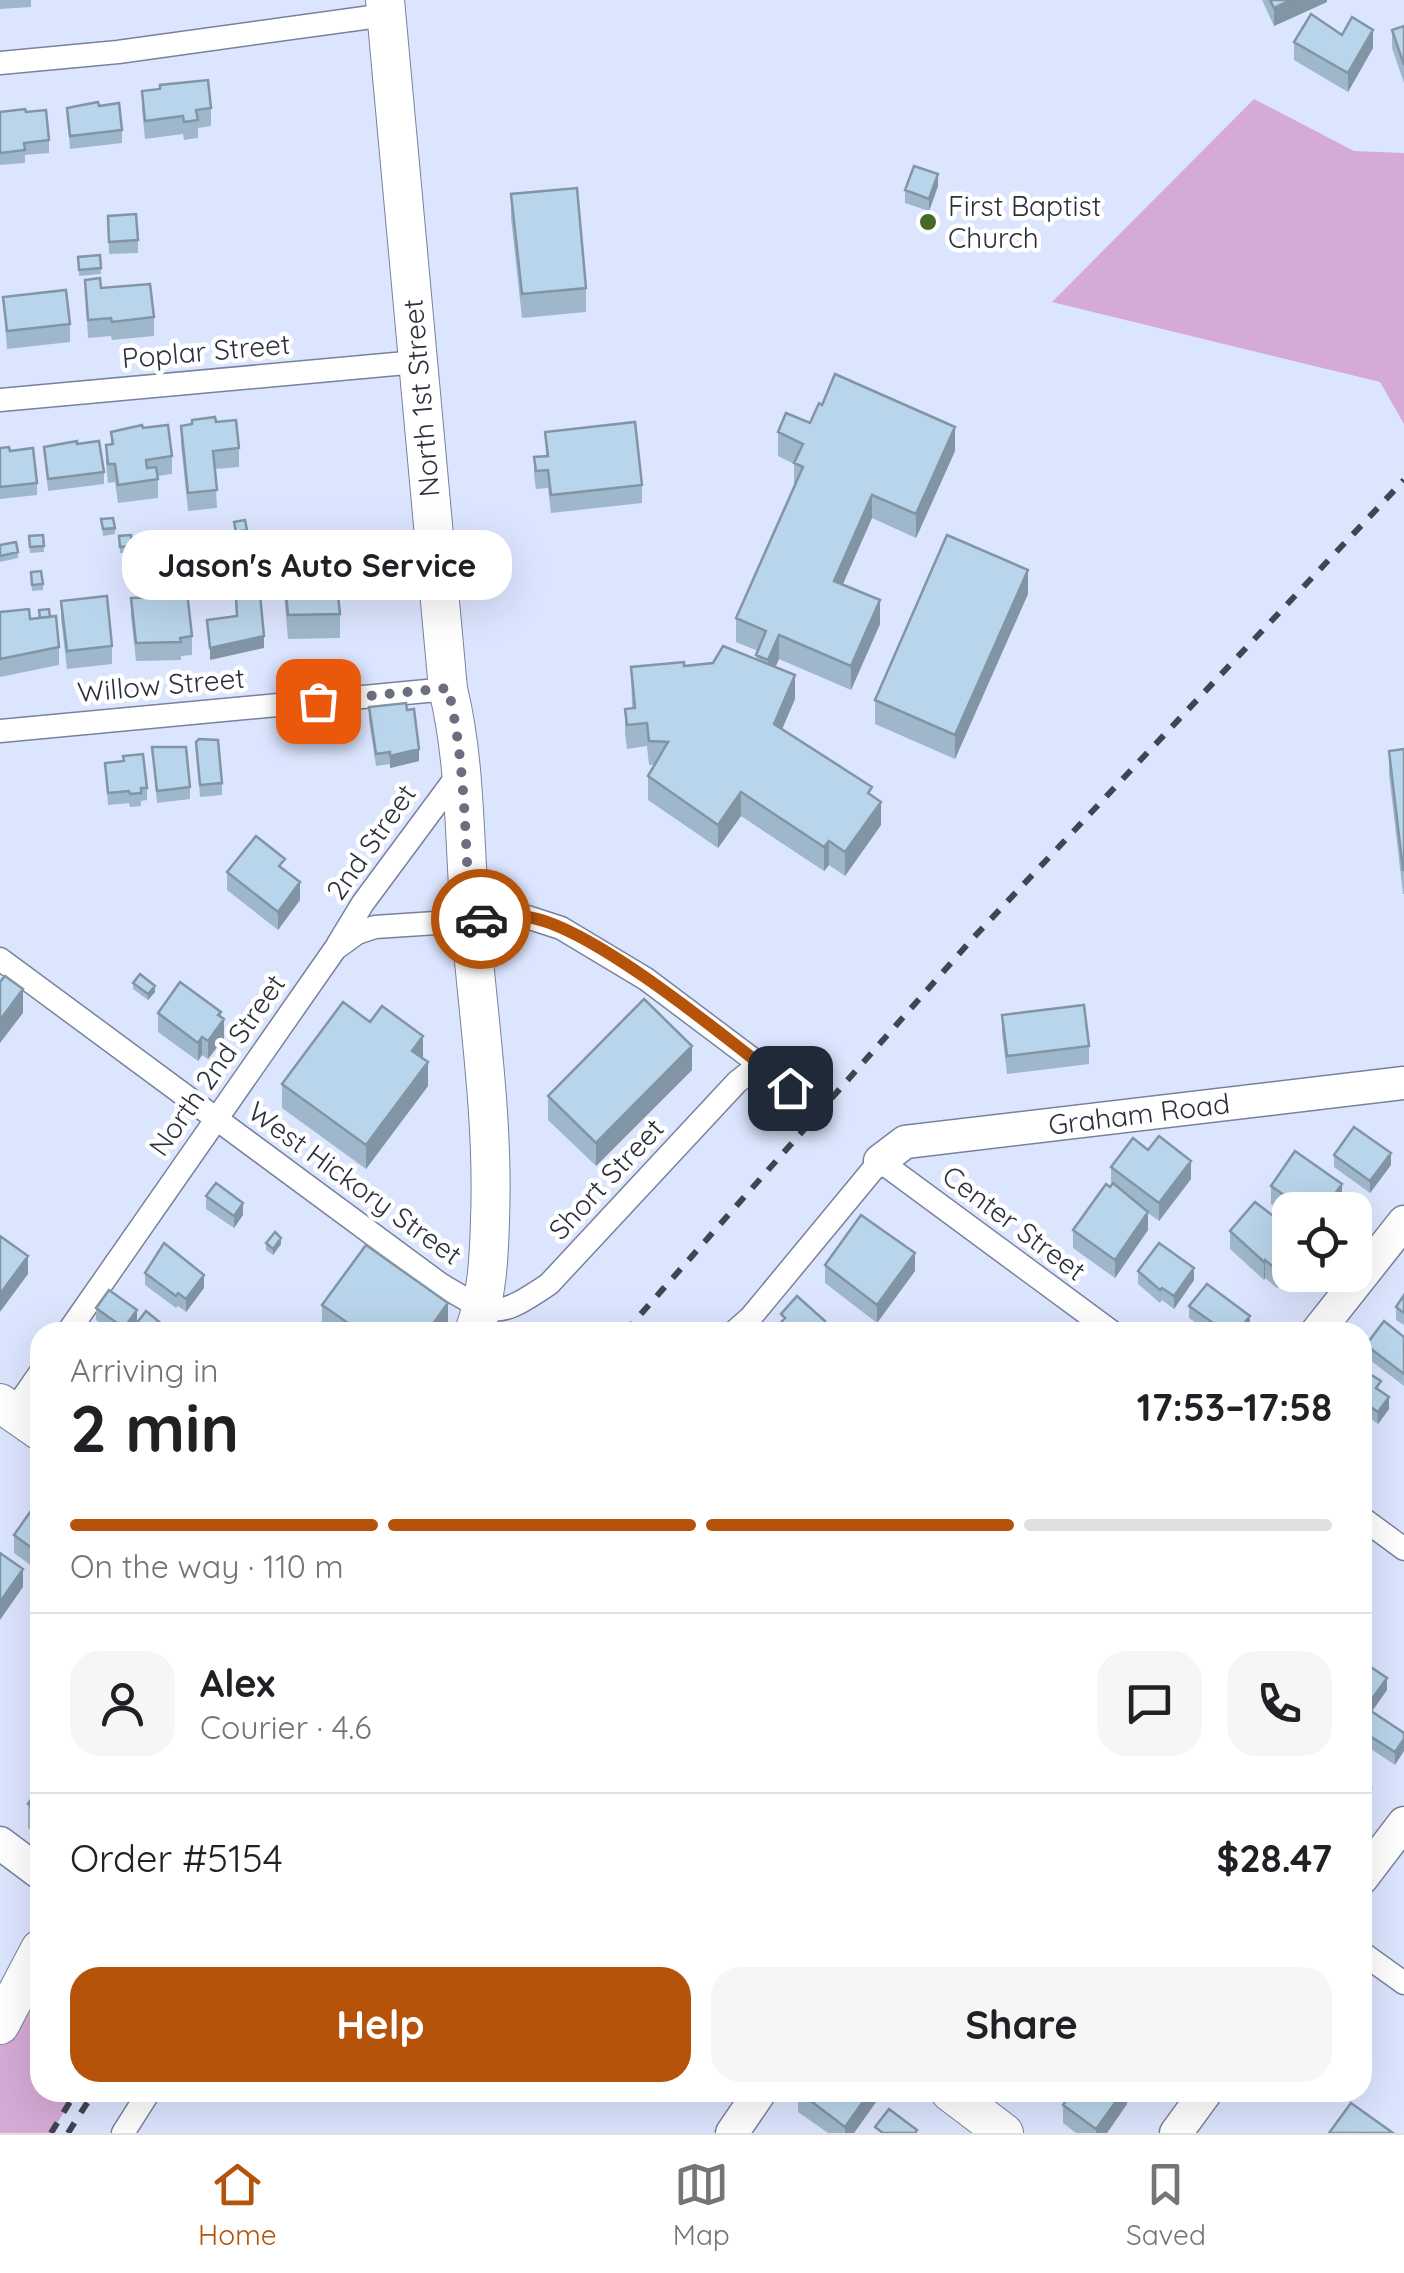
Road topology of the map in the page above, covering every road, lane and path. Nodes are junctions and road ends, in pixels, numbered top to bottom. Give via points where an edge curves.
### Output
1 (385, 7) edge
2 (0, 63) edge
3 (417, 362) junction
4 (0, 400) edge
5 (448, 688) junction
6 (0, 730) edge
7 (460, 772) junction
8 (470, 919) junction
9 (335, 949) junction
10 (0, 959) edge
11 (760, 1064) junction
12 (1404, 1083) edge
13 (790, 1088) dead end
14 (215, 1117) junction
15 (880, 1161) junction
16 (1402, 1217) edge
17 (478, 1321) edge
18 (75, 1322) edge
19 (743, 1322) edge
20 (1098, 1322) edge
21 (1324, 1322) edge
22 (30, 1390) edge
23 (13, 1419) edge
24 (1372, 1525) edge
25 (1404, 1549) edge
26 (1404, 1823) edge
27 (0, 1842) edge
28 (30, 1864) edge
29 (1372, 1865) edge
30 (1372, 1960) edge
31 (30, 1968) edge
32 (1404, 1984) edge
33 (0, 2025) edge
34 (143, 2102) edge
35 (753, 2102) edge
36 (963, 2102) edge
37 (1199, 2102) edge
38 (124, 2133) edge
39 (732, 2133) edge
40 (1004, 2133) edge
41 (1176, 2133) edge

1 - 2 street via 118,52
1 - 3 main road, North 1st Street
3 - 4 street, Poplar Street
3 - 5 main road, North 1st Street
5 - 6 street, Willow Street
5 - 7 main road, North 1st Street
7 - 8 main road, North 1st Street
7 - 9 street, 2nd Street
8 - 9 street, North 2nd Street via 375,927
8 - 11 street, North 2nd Street via 527,917 561,928 646,979
8 - 17 main road, North 1st Street via 490,1110 491,1205
9 - 14 street, North 2nd Street
10 - 14 street, West Hickory Street
11 - 13 street, North 2nd Street
11 - 17 street, Short Street via 549,1284
12 - 15 main road, Graham Road via 905,1142
14 - 17 street, West Hickory Street via 440,1284
14 - 18 street, North 2nd Street
15 - 19 street
15 - 20 street, Center Street
16 - 21 main road
22 - 23 street
24 - 25 street
26 - 29 main road
27 - 28 main road
30 - 32 street
31 - 33 main road
34 - 38 street
35 - 39 main road
36 - 40 main road
37 - 41 main road

